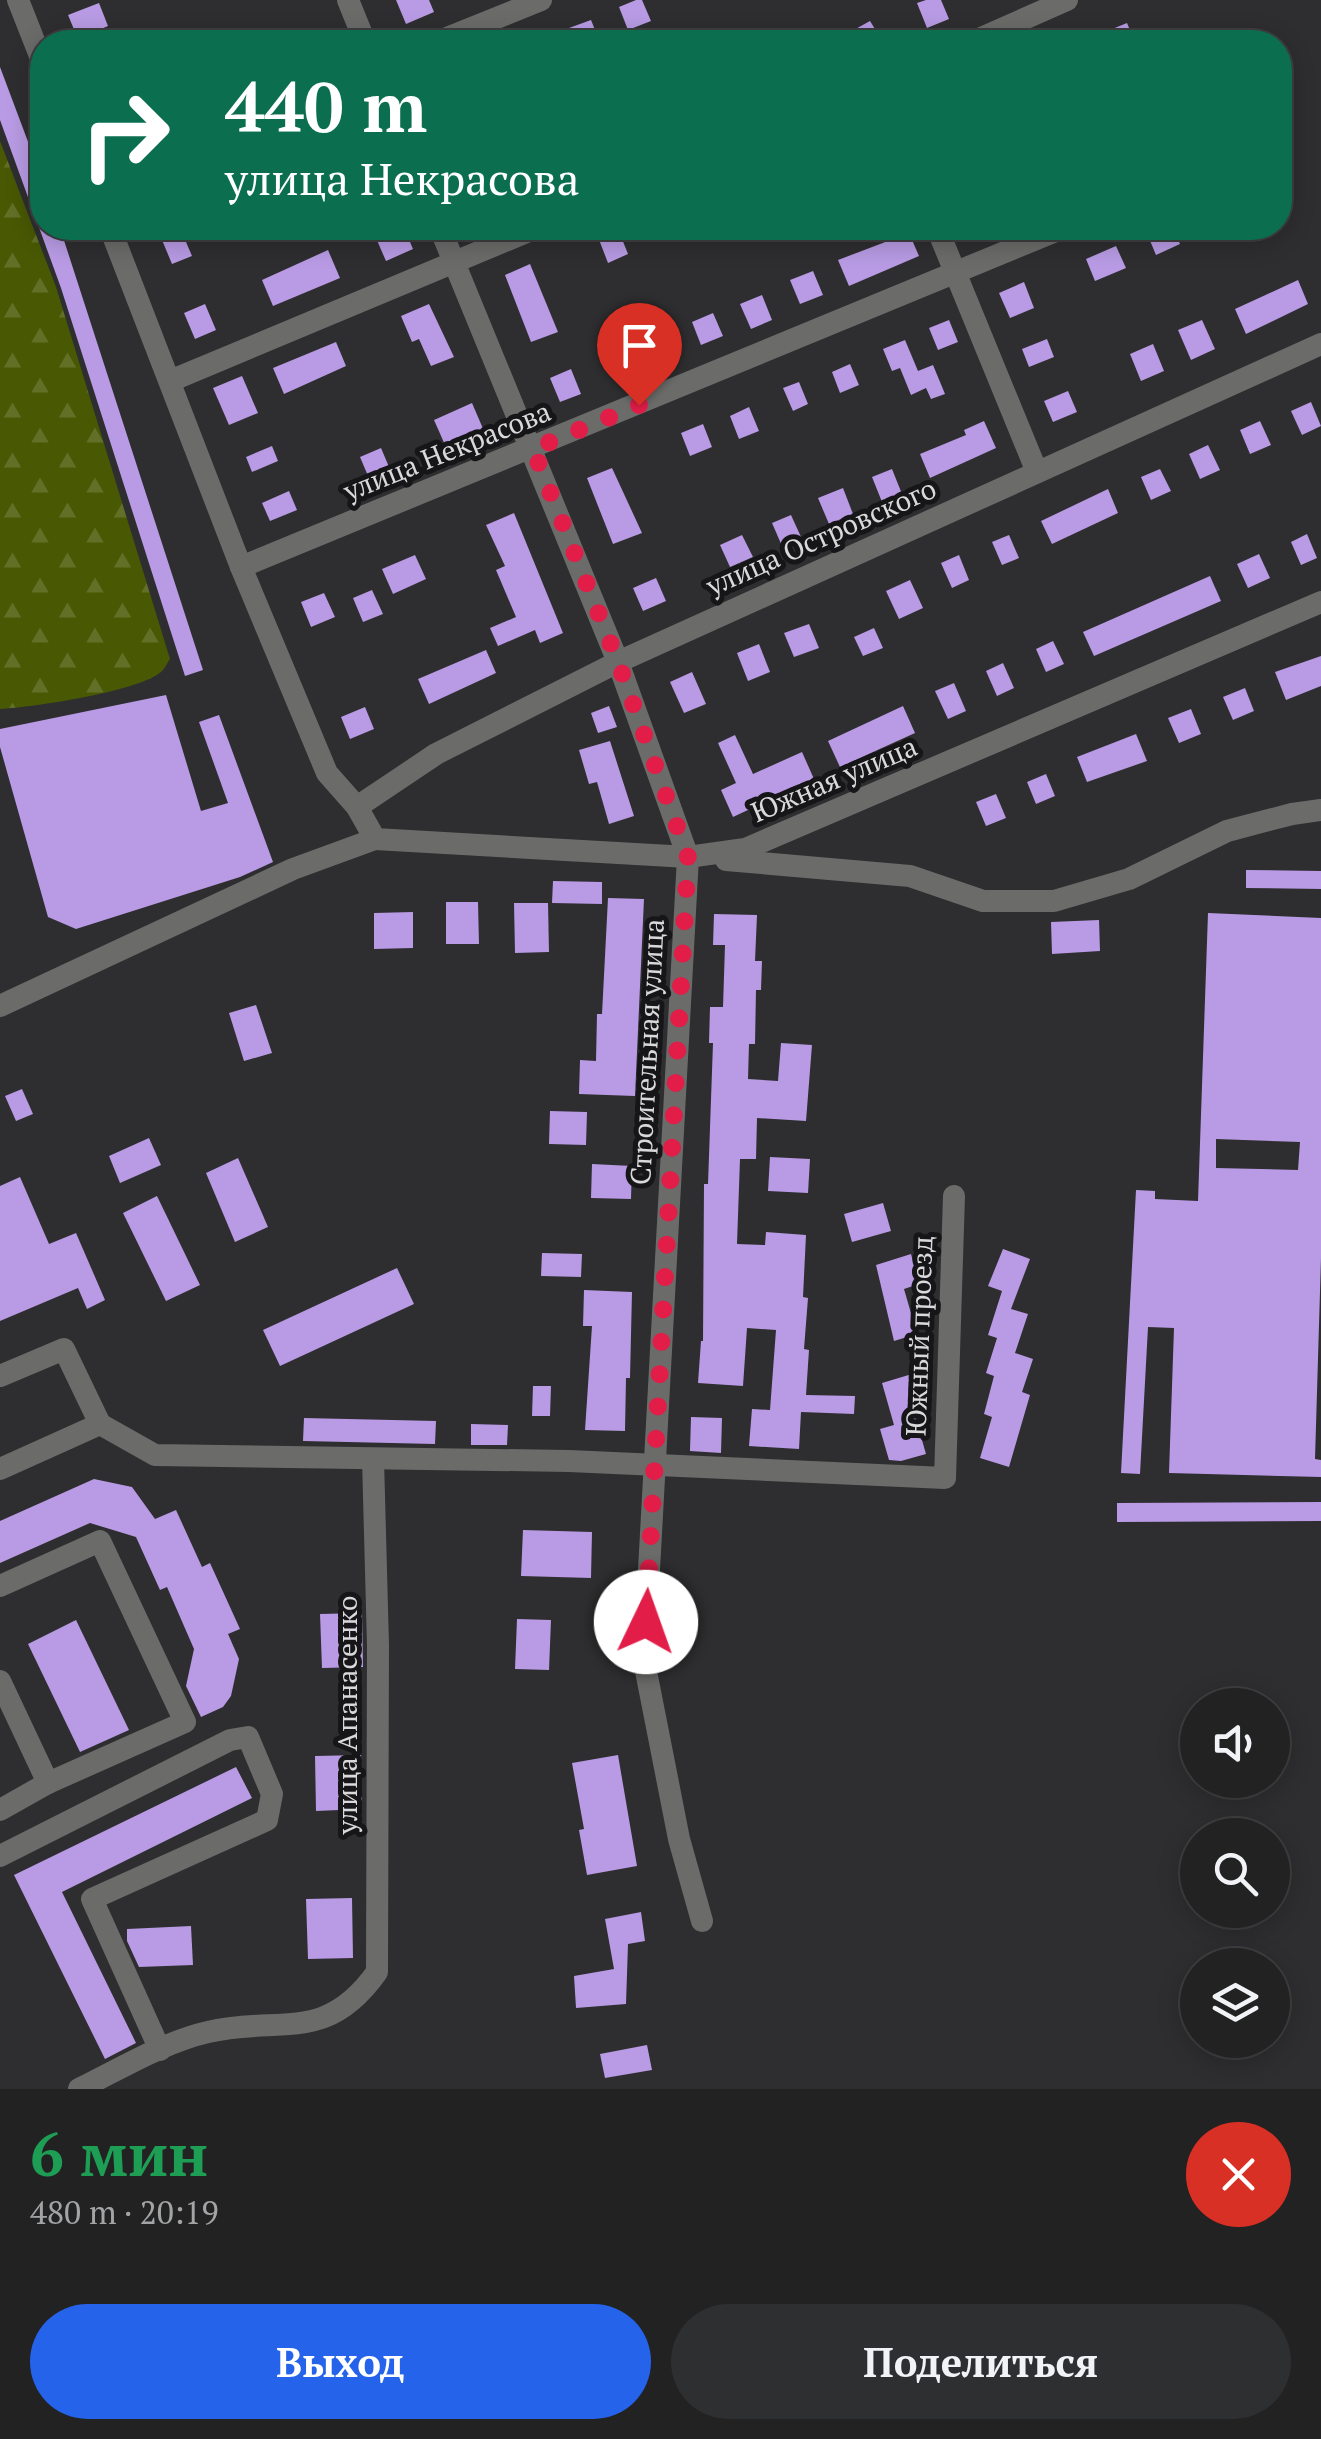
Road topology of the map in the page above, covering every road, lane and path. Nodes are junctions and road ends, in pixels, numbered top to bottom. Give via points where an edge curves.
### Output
1 (18, 0) edge
2 (348, 0) edge
3 (541, 0) edge
4 (1067, 0) edge
5 (30, 30) edge
6 (360, 30) edge
7 (467, 30) edge
8 (999, 30) edge
9 (115, 240) edge
10 (445, 240) edge
11 (507, 240) edge
12 (943, 240) edge
13 (1034, 240) edge
14 (454, 262) junction
15 (956, 272) junction
16 (1321, 344) edge
17 (170, 381) junction
18 (533, 449) junction
19 (1038, 472) junction
20 (241, 567) junction
21 (1321, 602) edge
22 (618, 662) junction
23 (357, 807) junction
24 (1321, 810) edge
25 (375, 839) junction
26 (688, 857) junction
27 (0, 1006) edge
28 (954, 1196) dead end
29 (0, 1376) edge
30 (100, 1424) junction
31 (372, 1459) junction
32 (653, 1465) junction
33 (0, 1469) edge
34 (0, 1586) edge
35 (0, 1681) edge
36 (48, 1783) junction
37 (0, 1810) edge
38 (0, 1856) edge
39 (702, 1921) dead end
40 (160, 2050) junction
41 (79, 2089) edge

1 - 5 street
2 - 6 street
3 - 7 street
4 - 8 street
9 - 17 street
10 - 14 street, Строительная улица
11 - 14 street
12 - 15 street
13 - 15 street, улица Некрасова
14 - 17 street
14 - 18 street, Строительная улица
15 - 18 street, улица Некрасова
15 - 19 street
16 - 19 street, улица Островского
17 - 20 street
18 - 20 street, улица Некрасова
18 - 22 street, Строительная улица
19 - 22 street, улица Островского
20 - 23 street via 328,773
21 - 26 street, Южная улица via 745,850
22 - 23 street, улица Островского via 436,754
22 - 26 street, Строительная улица
23 - 25 street
24 - 26 street via 1227,831 1129,879 1054,901 983,901 910,876
25 - 26 street, Южная улица
25 - 27 street via 293,869
26 - 32 street, Строительная улица
28 - 32 street, Южный проезд via 945,1478
29 - 30 street via 64,1348
30 - 31 street via 155,1455
30 - 33 street
31 - 32 street
31 - 40 street, улица Апанасенко via 376,1972 362,1992 310,2024 208,2032
32 - 39 street, Строительная улица via 644,1661
34 - 36 street via 100,1540 186,1722
35 - 36 street
36 - 37 street
38 - 40 street via 230,1740 248,1737 272,1794 267,1820 92,1899
40 - 41 street

